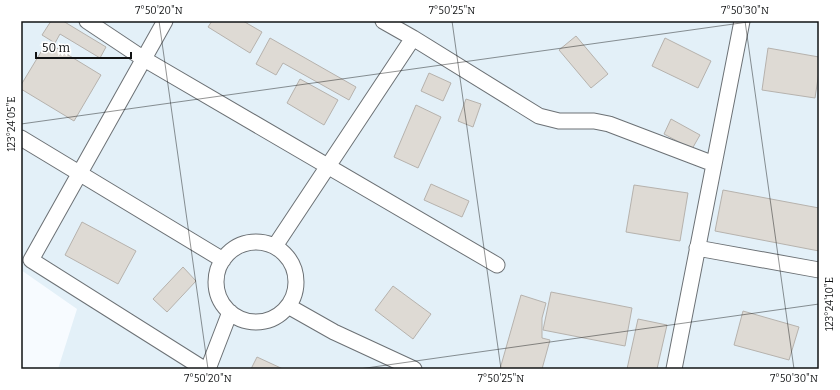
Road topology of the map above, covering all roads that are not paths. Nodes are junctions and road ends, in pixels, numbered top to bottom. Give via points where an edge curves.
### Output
1 (87, 21) edge
2 (165, 21) edge
3 (383, 21) edge
4 (742, 21) edge
5 (413, 38) junction
6 (144, 59) junction
7 (21, 138) edge
8 (714, 164) junction
9 (328, 166) junction
10 (80, 173) junction
11 (275, 246) junction
12 (697, 248) junction
13 (222, 260) junction
14 (497, 265) dead end
15 (819, 270) edge
16 (288, 306) junction
17 (230, 312) junction
18 (204, 369) edge
19 (208, 369) edge
20 (414, 369) edge
21 (674, 369) edge

1 - 6 street
2 - 6 street
3 - 5 street
4 - 8 street
5 - 8 street via 539,116 559,121 594,121 609,124
5 - 9 street
6 - 9 street
6 - 10 street
7 - 10 street
8 - 12 street
9 - 11 street
9 - 14 street
10 - 13 street
10 - 18 street via 31,260
11 - 13 street via 261,242 246,243 233,249
11 - 16 street via 286,255 293,266 296,280 294,294
12 - 15 street
12 - 21 street
13 - 17 street via 216,282 223,304
16 - 17 street via 273,318 254,322 241,319
16 - 20 street via 334,332
17 - 19 street

